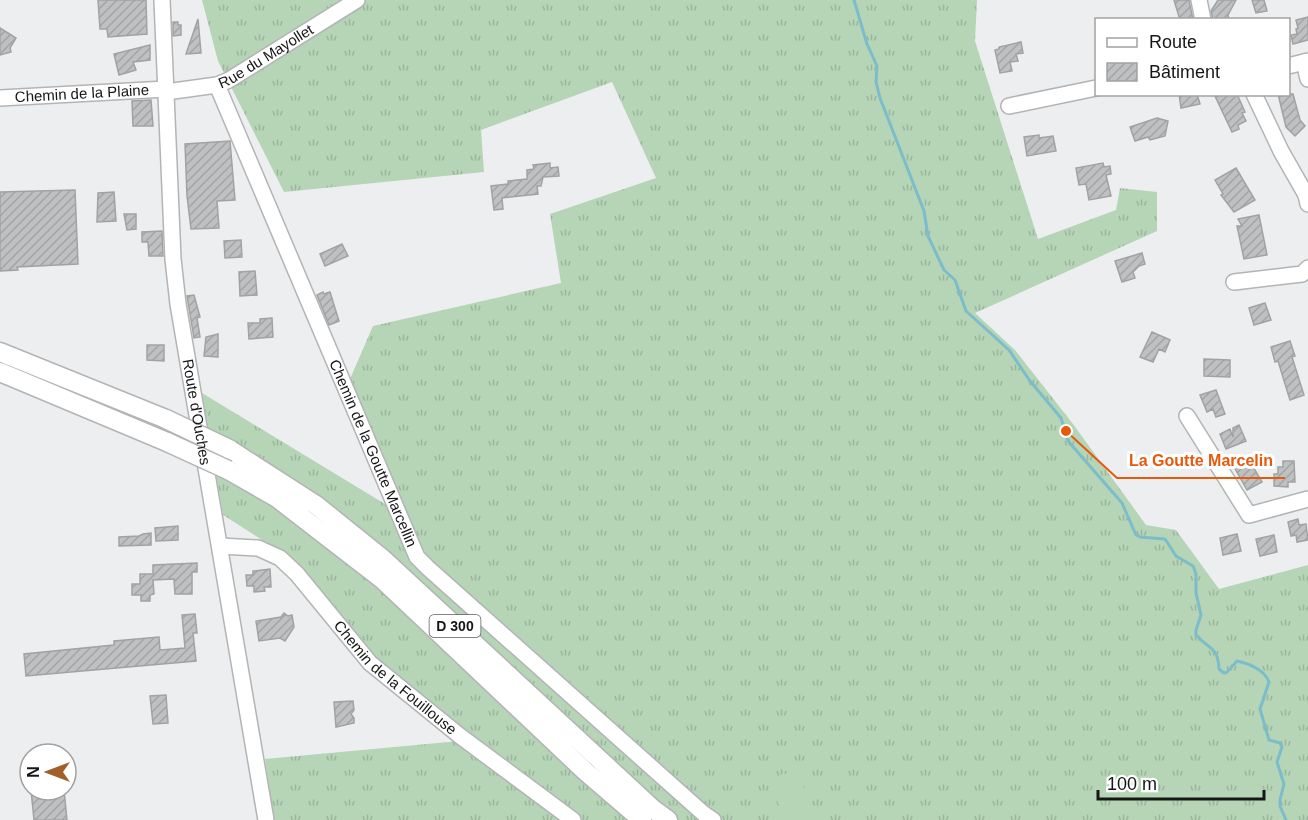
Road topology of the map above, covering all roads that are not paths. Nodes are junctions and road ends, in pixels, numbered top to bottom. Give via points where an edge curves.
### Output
1 (162, 0) edge
2 (357, 0) edge
3 (1199, 0) edge
4 (1203, 18) edge
5 (1300, 63) edge
6 (1308, 79) edge
7 (217, 85) junction
8 (1095, 88) edge
9 (166, 90) junction
10 (1255, 96) edge
11 (0, 98) edge
12 (1009, 106) dead end
13 (1308, 204) edge
14 (1308, 268) edge
15 (1234, 282) dead end
16 (0, 352) edge
17 (0, 372) edge
18 (1187, 416) dead end
19 (1308, 499) edge
20 (221, 546) junction
21 (266, 820) edge
22 (573, 820) edge
23 (642, 820) edge
24 (668, 820) edge
25 (713, 820) edge

1 - 9 street, Route d'Ouches
2 - 7 street, Rue du Mayollet
3 - 4 street
5 - 6 street
7 - 9 street, Rue du Mayollet
7 - 25 street, Chemin de la Goutte Marcellin via 417,557
8 - 12 street
9 - 11 street, Chemin de la Plaine
9 - 20 street, Route d'Ouches via 178,304
10 - 13 street
14 - 15 street via 1302,274
16 - 24 main road, D 300, bridge via 166,419 229,449 316,505 383,559
17 - 23 main road, D 300, bridge via 167,442 277,498 383,580
18 - 19 street via 1249,515
20 - 21 street, Route d'Ouches
20 - 22 street, Chemin de la Fouillouse via 258,548 280,558 370,663

